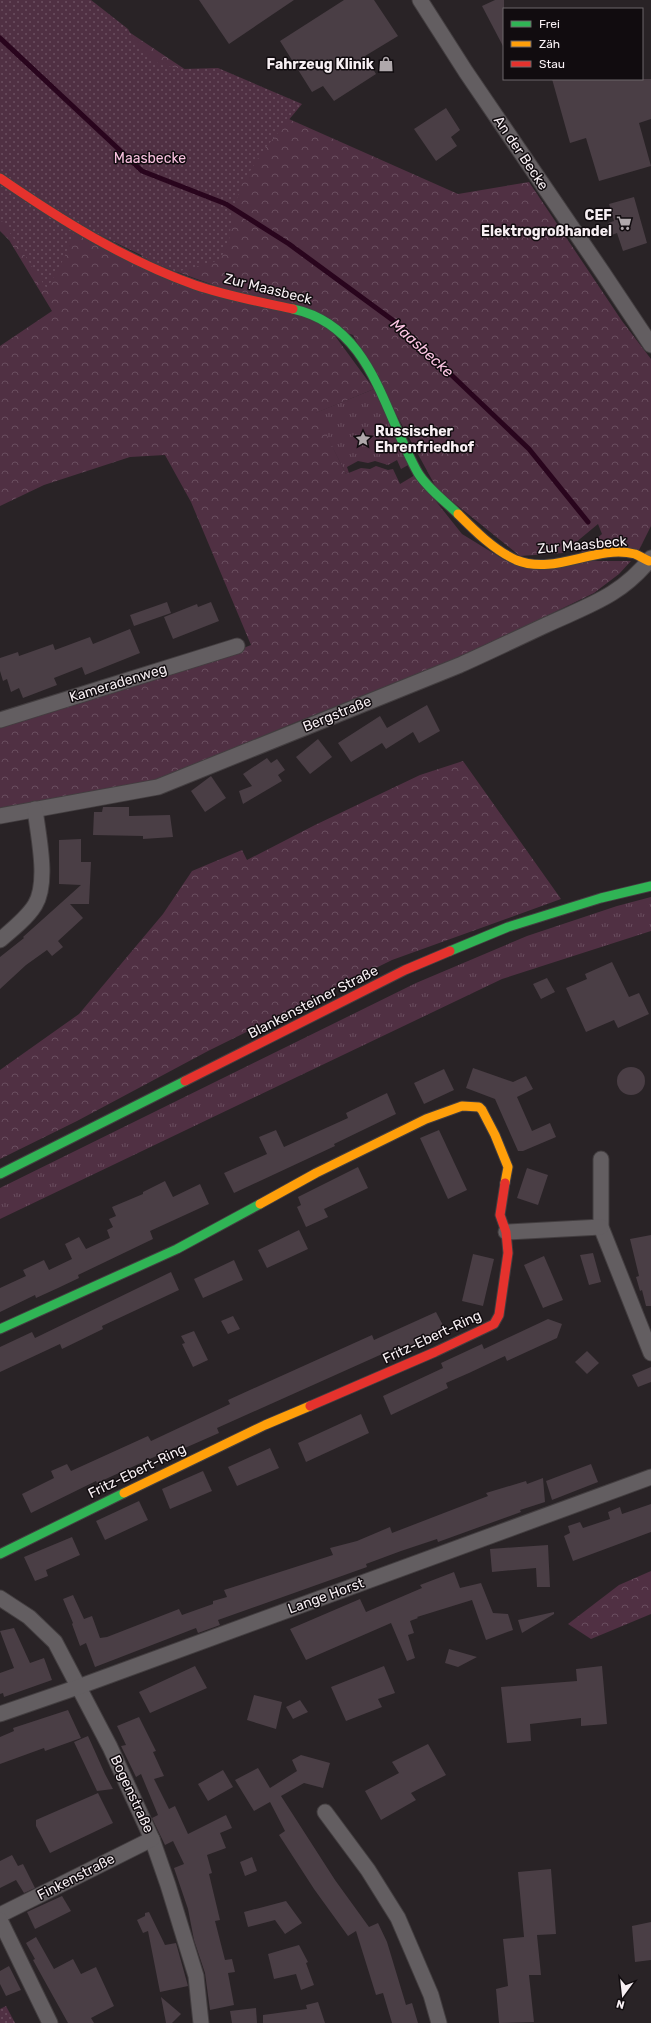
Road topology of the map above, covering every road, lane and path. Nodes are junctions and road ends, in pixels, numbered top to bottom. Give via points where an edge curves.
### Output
1 (420, 0) edge
2 (0, 178) edge
3 (651, 346) edge
4 (650, 560) edge
5 (237, 646) dead end
6 (0, 720) edge
7 (35, 809) junction
8 (0, 816) edge
9 (651, 886) edge
10 (0, 940) edge
11 (601, 1159) dead end
12 (0, 1174) edge
13 (601, 1227) junction
14 (506, 1232) junction
15 (0, 1329) edge
16 (651, 1353) edge
17 (651, 1477) edge
18 (0, 1554) edge
19 (0, 1598) edge
20 (78, 1687) junction
21 (0, 1714) edge
22 (325, 1812) dead end
23 (152, 1839) junction
24 (0, 1914) edge
25 (0, 1920) edge
26 (50, 2023) edge
27 (201, 2023) edge
28 (439, 2023) edge

1 - 3 street, An der Becke
2 - 4 street, Zur Maasbeck via 90,236 141,263 195,285 254,301 307,311 332,324 350,341 366,362 422,478 464,521 507,555 518,561 533,564 616,554 635,554
4 - 7 street, Bergstraße via 640,572 613,594 430,677 158,787
5 - 6 street, Kameradenweg
7 - 8 street, Bergstraße
7 - 10 street via 42,874 40,890 35,904
9 - 12 street, Blankensteiner Straße via 601,898 508,927 405,970
11 - 13 street
13 - 14 street
13 - 16 street
14 - 15 street, Fritz-Ebert-Ring via 500,1215 506,1186 507,1164 482,1110 479,1107 462,1106 426,1119 316,1173 177,1249
14 - 18 street, Fritz-Ebert-Ring via 508,1253 504,1289 499,1315 494,1324 265,1425
17 - 20 street, Lange Horst
19 - 20 street, Bogenstraße via 45,1631 60,1650
20 - 21 street, Lange Horst
20 - 23 street, Bogenstraße via 110,1748
22 - 28 street via 368,1870 398,1918 431,1995
23 - 24 street, Finkenstraße
23 - 27 street, Bogenstraße via 196,1976
25 - 26 street

